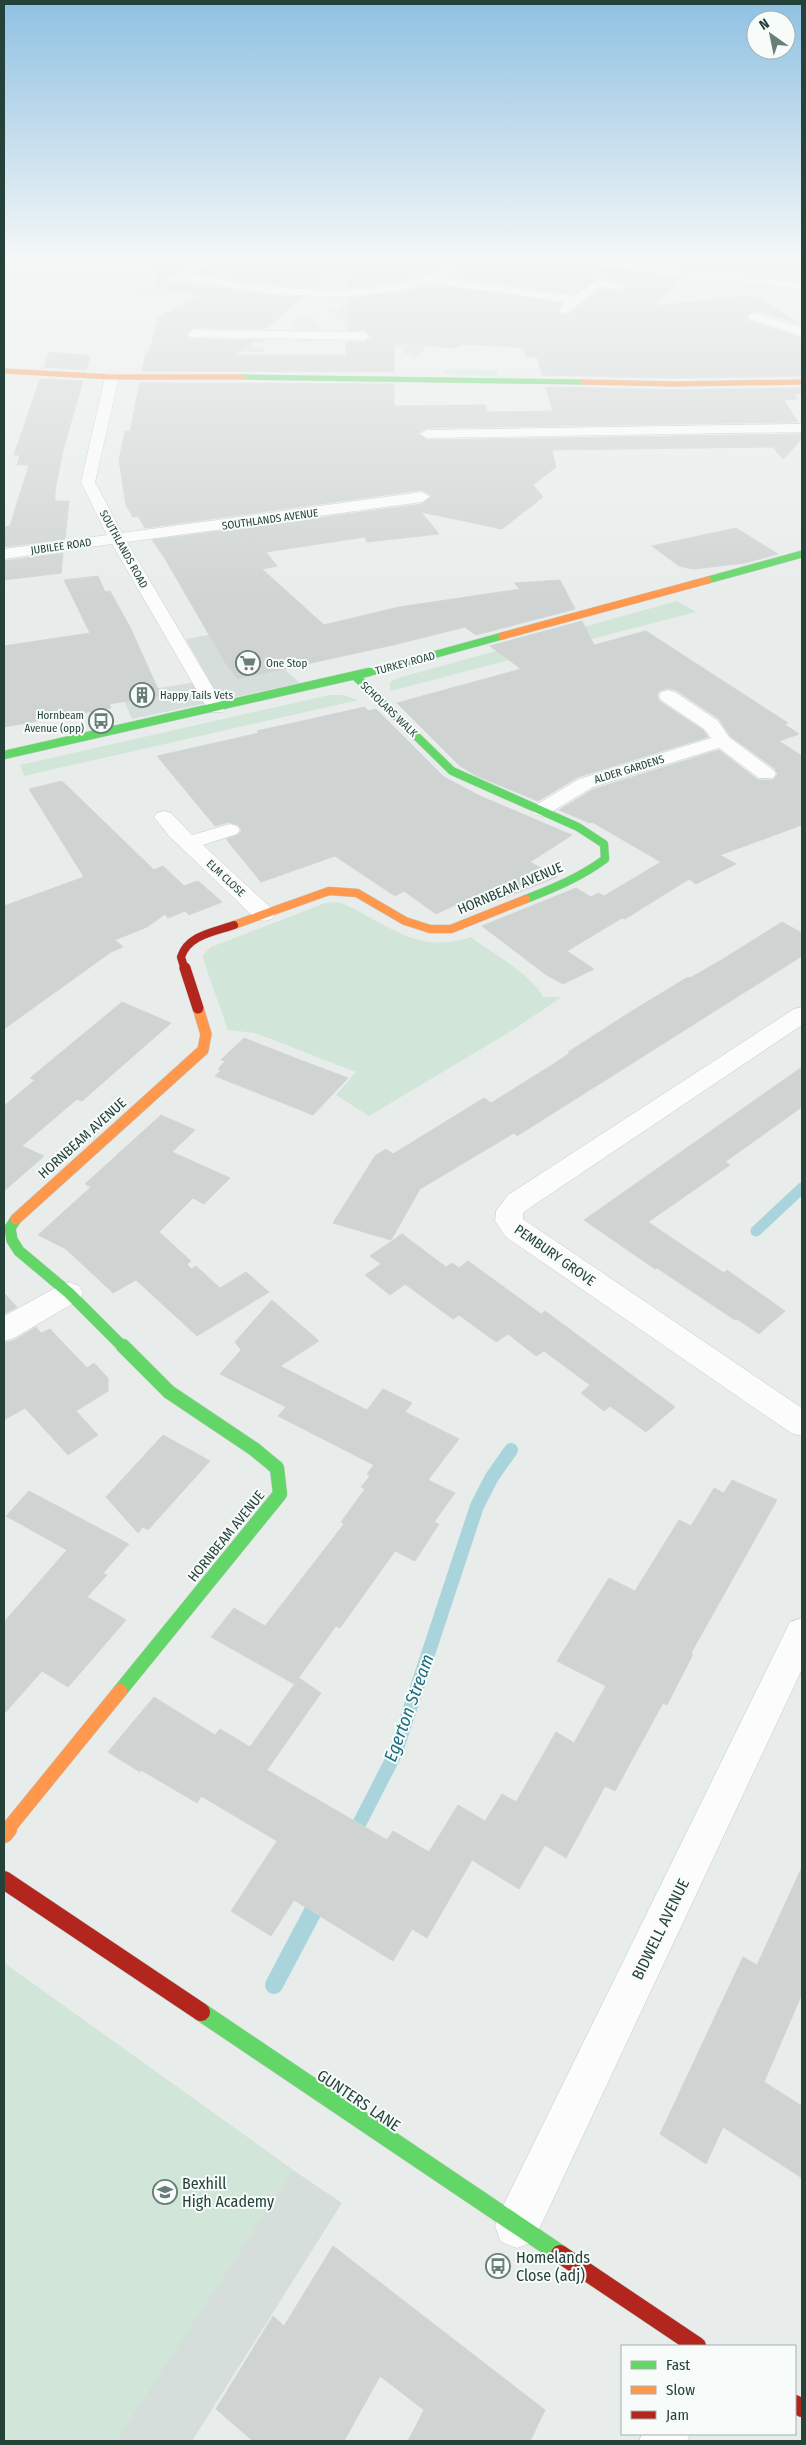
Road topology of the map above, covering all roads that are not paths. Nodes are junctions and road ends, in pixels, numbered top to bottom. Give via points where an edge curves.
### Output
1 (36, 373) edge
2 (112, 378) junction
3 (802, 382) edge
4 (802, 428) edge
5 (427, 434) dead end
6 (422, 497) dead end
7 (118, 539) junction
8 (4, 554) edge
9 (802, 554) edge
10 (354, 676) junction
11 (668, 696) dead end
12 (216, 708) junction
13 (422, 741) joint
14 (722, 741) junction
15 (4, 755) edge
16 (766, 774) dead end
17 (541, 810) junction
18 (164, 817) dead end
19 (230, 830) dead end
20 (188, 843) junction
21 (264, 914) junction
22 (802, 1014) edge
23 (11, 1211) edge
24 (69, 1293) junction
25 (4, 1330) edge
26 (802, 1424) edge
27 (802, 1633) edge
28 (4, 1834) edge
29 (4, 1880) edge
30 (517, 2226) junction
31 (696, 2345) edge

1 - 2 street
2 - 3 street via 400,378 665,384
2 - 7 street, SOUTHLANDS ROAD via 88,482
4 - 5 street via 461,429
6 - 7 street, SOUTHLANDS AVENUE
7 - 8 street, JUBILEE ROAD
7 - 12 street, SOUTHLANDS ROAD
9 - 10 street, TURKEY ROAD
10 - 12 street, TURKEY ROAD
10 - 13 street, SCHOLARS WALK
11 - 14 street via 711,725
12 - 15 street, TURKEY ROAD
13 - 17 street, HORNBEAM AVENUE via 452,771 469,782
14 - 16 street
14 - 17 street, ALDER GARDENS via 586,783
17 - 21 street, HORNBEAM AVENUE via 579,827 603,843 605,859 560,885 451,928 430,929 405,920 357,893 342,891 329,891
18 - 20 street, ELM CLOSE
19 - 20 street, ELM CLOSE
20 - 21 street, ELM CLOSE
21 - 23 street, HORNBEAM AVENUE via 188,942 182,949 180,957 206,1034 203,1050
22 - 26 street, PEMBURY GROVE via 518,1202 510,1212 509,1221 524,1235
23 - 24 street, HORNBEAM AVENUE via 12,1240 19,1251
24 - 25 street
24 - 28 street, HORNBEAM AVENUE via 168,1392 277,1468 280,1494
27 - 30 street, BIDWELL AVENUE
29 - 30 street, GUNTERS LANE
30 - 31 street, GUNTERS LANE

